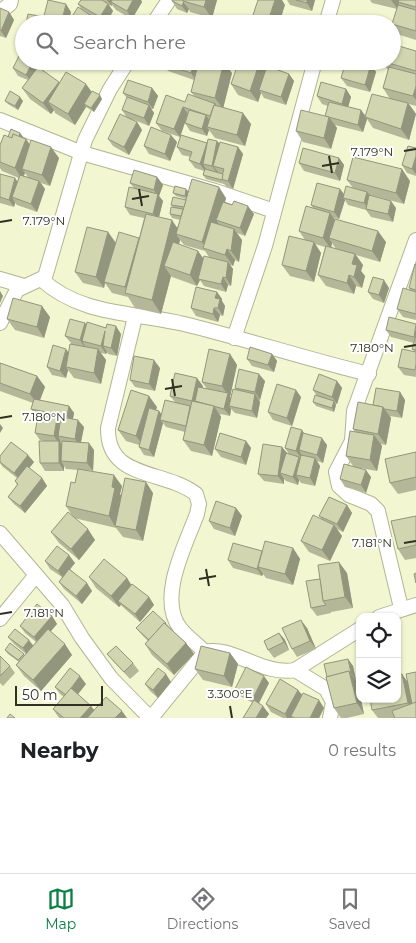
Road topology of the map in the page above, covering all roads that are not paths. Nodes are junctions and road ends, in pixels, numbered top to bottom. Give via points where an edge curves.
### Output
1 (11, 0) edge
2 (169, 0) edge
3 (333, 0) edge
4 (0, 12) edge
5 (159, 15) edge
6 (329, 15) edge
7 (122, 70) edge
8 (313, 70) edge
9 (0, 120) edge
10 (82, 153) junction
11 (274, 211) junction
12 (416, 240) edge
13 (0, 279) edge
14 (41, 279) junction
15 (24, 286) junction
16 (135, 317) junction
17 (0, 323) edge
18 (234, 338) junction
19 (369, 374) junction
20 (0, 533) edge
21 (36, 575) junction
22 (416, 605) edge
23 (401, 608) junction
24 (389, 613) edge
25 (0, 619) edge
26 (356, 632) edge
27 (205, 652) junction
28 (295, 670) junction
29 (150, 718) edge
30 (330, 718) edge

1 - 4 street
2 - 5 street
3 - 6 street
7 - 10 street via 85,140
8 - 11 street
9 - 10 street
10 - 11 street
10 - 14 street via 49,264
11 - 18 street
12 - 19 street
13 - 15 street
14 - 15 street
14 - 16 street via 53,290 83,305
15 - 17 street via 12,297
16 - 18 street via 182,324
16 - 27 street via 108,428 108,441 119,462 196,494 197,514 174,578 172,600 180,628
18 - 19 street
19 - 23 street via 354,411 352,441 338,467 336,479 349,495 371,504 378,511
20 - 21 street
21 - 25 street
21 - 29 street via 62,605 111,678
22 - 23 street
23 - 24 street
26 - 28 street
27 - 28 street via 215,649 258,666 283,672
27 - 29 street
28 - 30 street via 326,689 333,702

